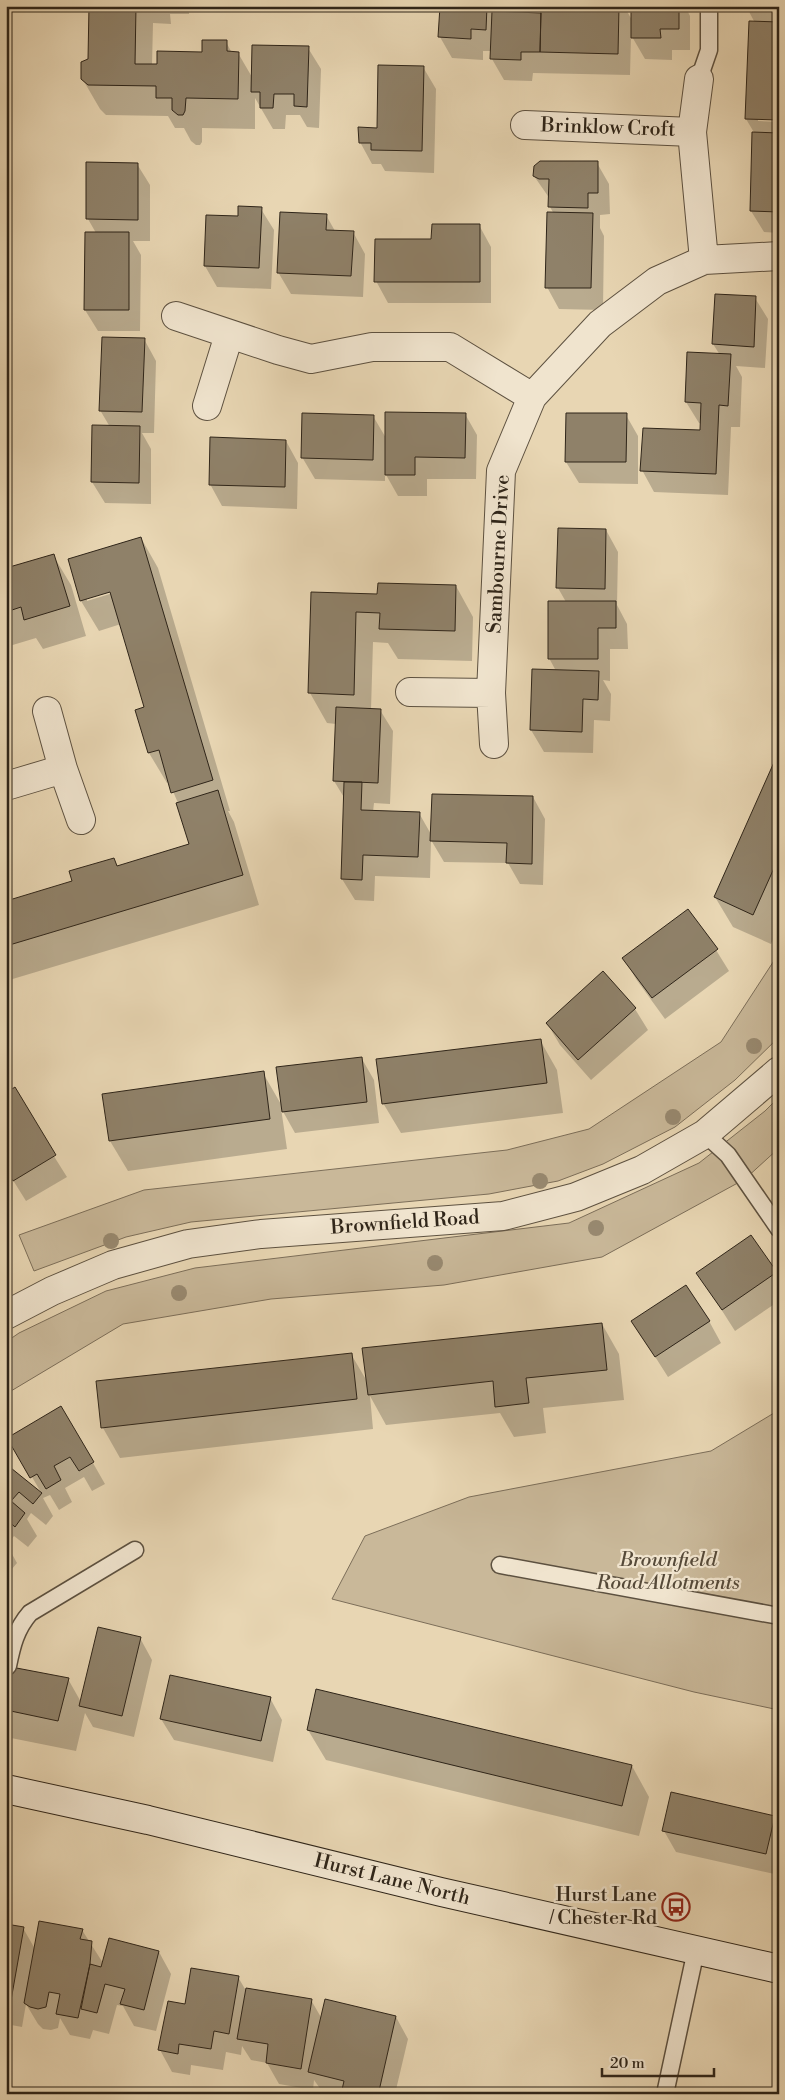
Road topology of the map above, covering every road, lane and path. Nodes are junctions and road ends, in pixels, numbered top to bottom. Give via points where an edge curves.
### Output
1 (708, 6) edge
2 (699, 79) joint
3 (525, 125) dead end
4 (692, 132) junction
5 (779, 256) edge
6 (704, 260) junction
7 (176, 316) dead end
8 (229, 334) junction
9 (532, 397) junction
10 (207, 406) dead end
11 (410, 692) dead end
12 (491, 692) junction
13 (46, 711) dead end
14 (494, 744) dead end
15 (63, 769) junction
16 (6, 786) edge
17 (81, 820) dead end
18 (779, 1071) edge
19 (705, 1134) junction
20 (779, 1229) edge
21 (6, 1315) edge
22 (135, 1550) dead end
23 (500, 1565) dead end
24 (779, 1616) edge
25 (8, 1666) dead end
26 (6, 1789) edge
27 (696, 1950) junction
28 (779, 1969) edge
29 (665, 2094) edge

1 - 2 lane via 709,50
2 - 4 street, Brinklow Croft
3 - 4 street, Brinklow Croft
4 - 6 street, Brinklow Croft
5 - 6 street, Sambourne Drive
6 - 9 street, Sambourne Drive via 657,281 600,324
7 - 8 street
8 - 9 street via 311,359 372,347 450,347
8 - 10 street
9 - 12 street, Sambourne Drive via 501,471
11 - 12 street
12 - 14 street, Sambourne Drive
13 - 15 street
15 - 16 street
15 - 17 street
18 - 19 street, Brownfield Road
19 - 20 lane via 728,1154
19 - 21 street, Brownfield Road via 642,1170 584,1194 503,1216 261,1234 188,1244 113,1265
22 - 25 lane via 30,1613 20,1624
23 - 24 lane
26 - 27 street, Hurst Lane North
27 - 28 street, Hurst Lane North
27 - 29 lane

